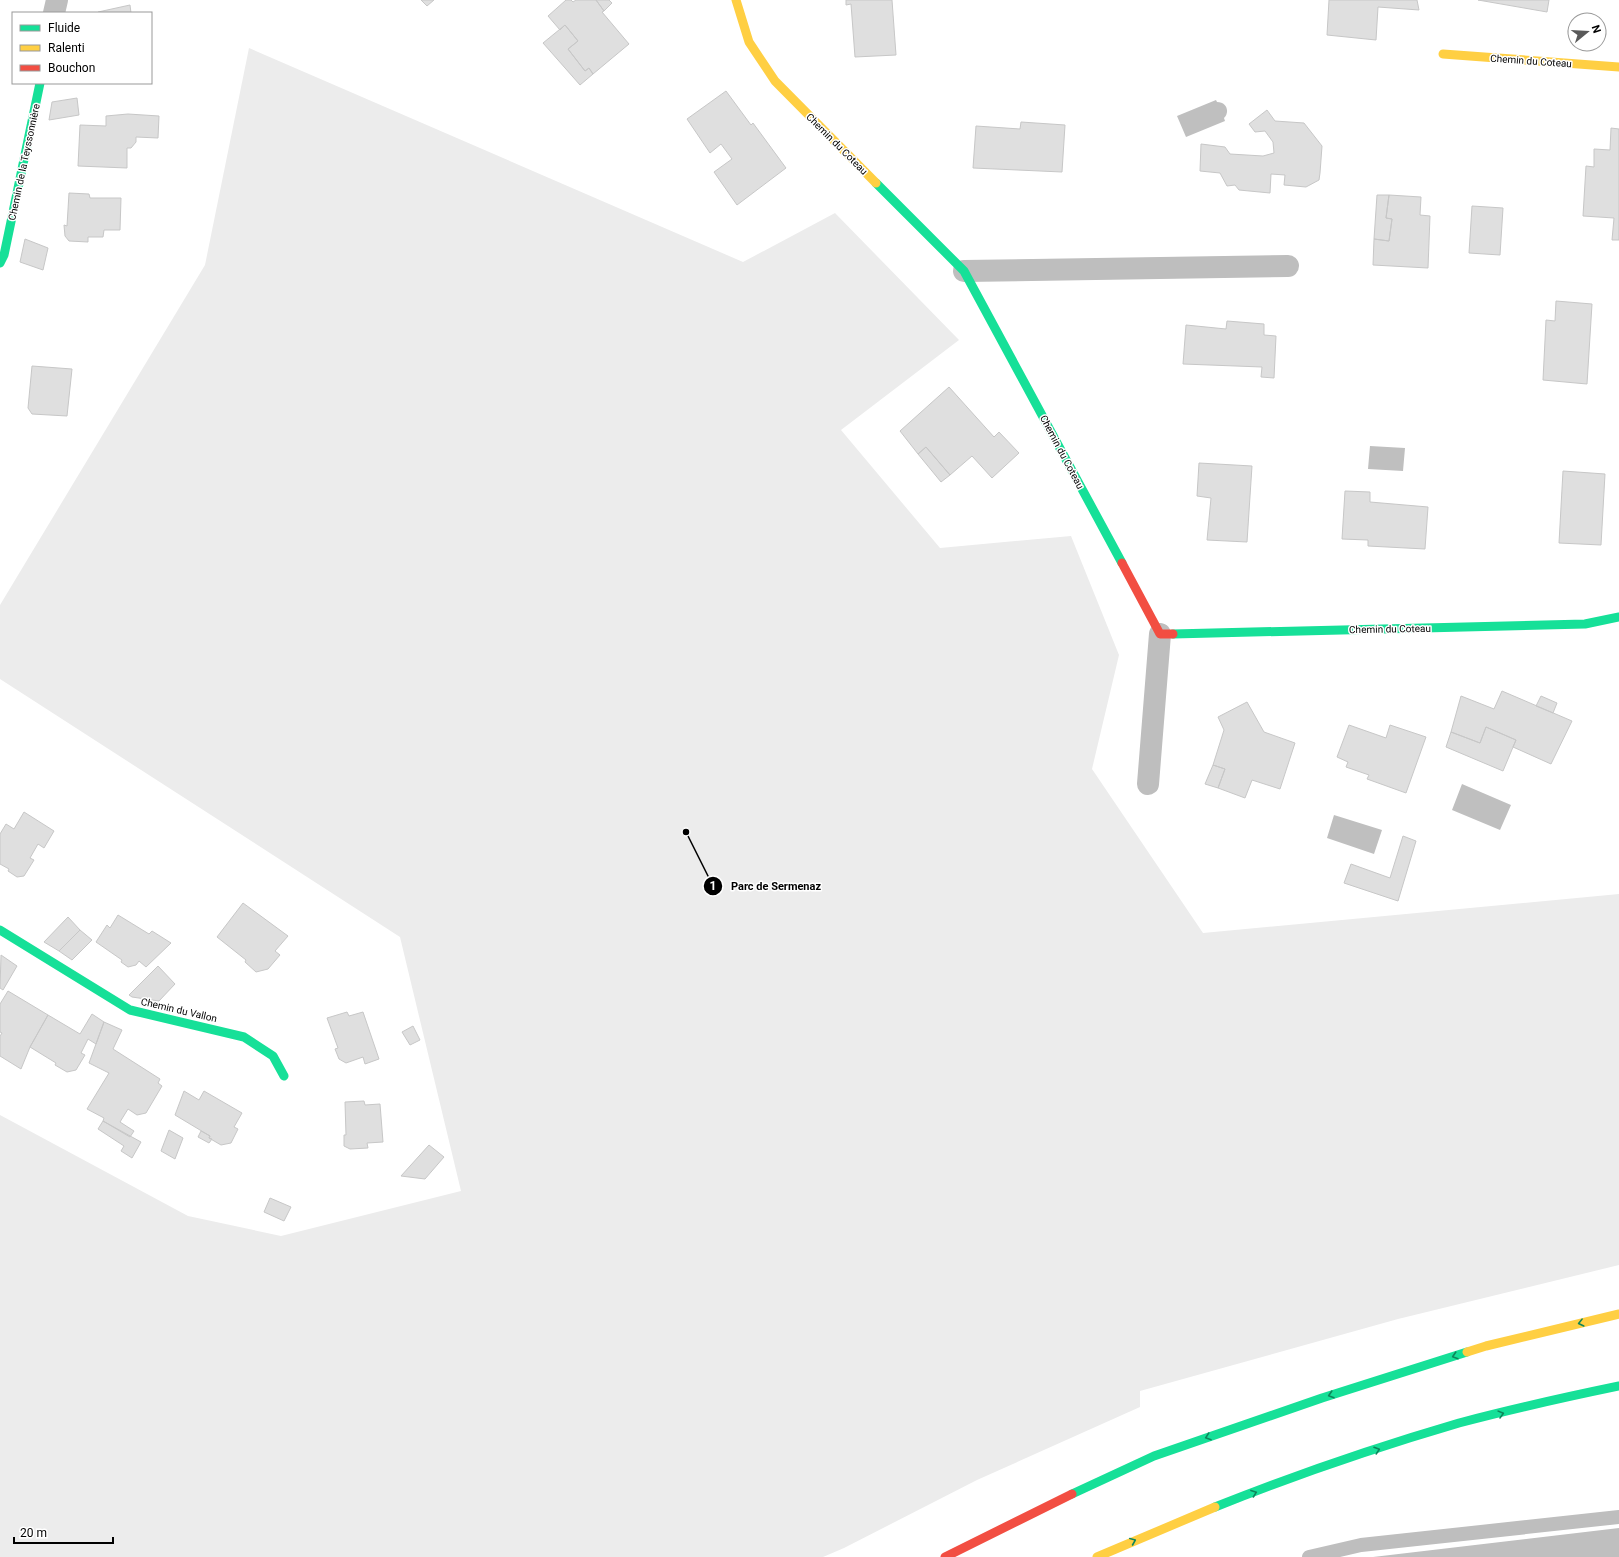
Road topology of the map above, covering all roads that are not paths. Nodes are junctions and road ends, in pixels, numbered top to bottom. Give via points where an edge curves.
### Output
1 (57, 0) edge
2 (736, 0) edge
3 (54, 12) edge
4 (1442, 54) dead end
5 (1619, 67) edge
6 (40, 84) edge
7 (0, 263) edge
8 (1288, 266) dead end
9 (964, 271) junction
10 (1619, 617) edge
11 (1160, 634) junction
12 (1148, 784) dead end
13 (0, 930) edge
14 (284, 1076) dead end
15 (1619, 1314) edge
16 (1619, 1386) edge
17 (1619, 1517) edge
18 (945, 1557) edge
19 (1097, 1557) edge
20 (1309, 1557) edge

1 - 3 street
2 - 9 main road, Chemin du Coteau via 749,42 775,81
4 - 5 main road, Chemin du Coteau
6 - 7 main road, Chemin de la Teyssonnière via 4,255
8 - 9 street
9 - 11 main road, Chemin du Coteau
10 - 11 main road, Chemin du Coteau via 1585,624
11 - 12 street
13 - 14 main road, Chemin du Vallon via 130,1010 244,1037 273,1056
15 -> 18 main road via 1486,1346 1322,1398 1154,1456
19 -> 16 main road via 1210,1509 1423,1435 1558,1399
17 - 20 lane via 1361,1545

